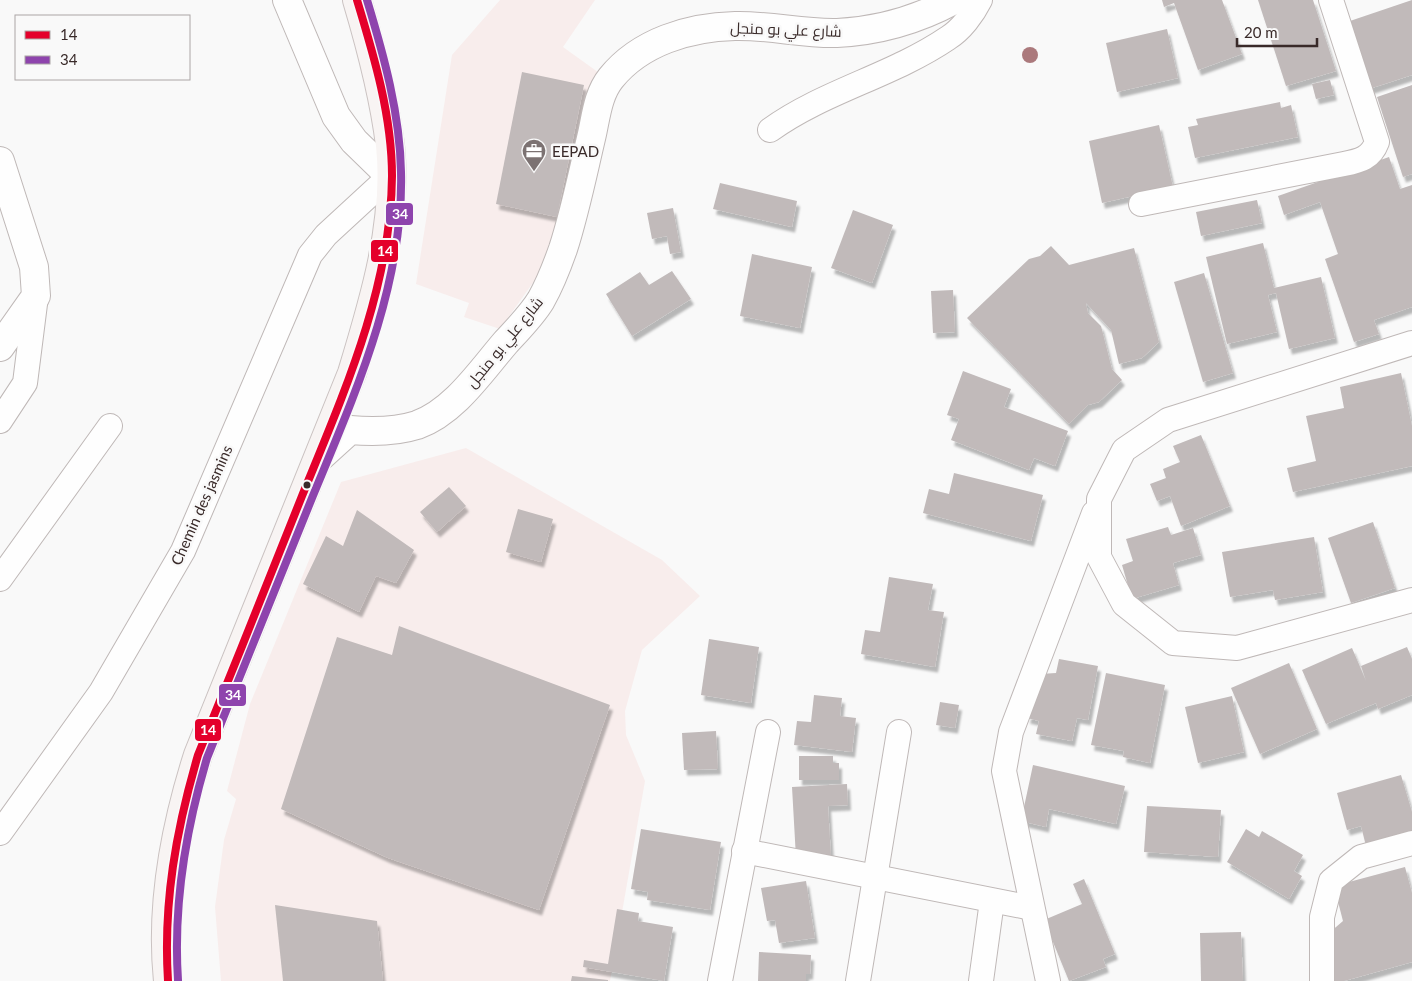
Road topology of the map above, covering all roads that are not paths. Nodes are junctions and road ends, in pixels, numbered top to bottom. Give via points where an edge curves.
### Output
1 (288, 0) edge
2 (357, 0) edge
3 (954, 0) edge
4 (980, 0) edge
5 (1331, 0) edge
6 (770, 130) dead end
7 (0, 161) edge
8 (390, 176) junction
9 (1141, 204) dead end
10 (36, 296) junction
11 (1412, 343) edge
12 (0, 347) edge
13 (0, 421) edge
14 (110, 426) dead end
15 (318, 460) junction
16 (1099, 499) junction
17 (0, 579) edge
18 (1412, 600) edge
19 (768, 732) dead end
20 (899, 732) dead end
21 (0, 833) edge
22 (1412, 843) edge
23 (744, 851) junction
24 (874, 877) junction
25 (992, 900) junction
26 (1032, 908) junction
27 (168, 981) edge
28 (720, 981) edge
29 (858, 981) edge
30 (981, 981) edge
31 (1048, 981) edge
32 (1322, 981) edge

1 - 8 street via 336,116 354,141
2 - 8 main road via 372,50 390,146
3 - 15 street, شارع علي بو منجل via 922,16 866,30 834,33 736,26 702,29 670,37 643,49 609,80 596,109 560,257 540,302 463,391 435,416 417,425 395,430 350,430
4 - 6 street via 967,20 949,38 788,117
5 - 9 street via 1377,142 1373,153 1362,160 1344,164
7 - 10 street via 34,267
8 - 15 main road via 381,266 370,315 352,373
8 - 21 street, Chemin des jasmins via 326,235 310,255 183,551 101,692
10 - 12 street
10 - 13 street via 25,383
11 - 16 street via 1168,420 1124,450
14 - 17 street
15 - 27 main road via 198,755 186,792 166,912
16 - 18 street via 1099,557 1124,604 1173,643 1237,648
16 - 26 street via 1012,732 1004,771
19 - 23 street
20 - 24 street
22 - 32 street via 1361,857 1331,881 1322,917
23 - 24 street
23 - 28 street
24 - 25 street
24 - 29 street
25 - 26 street
25 - 30 street
26 - 31 street

